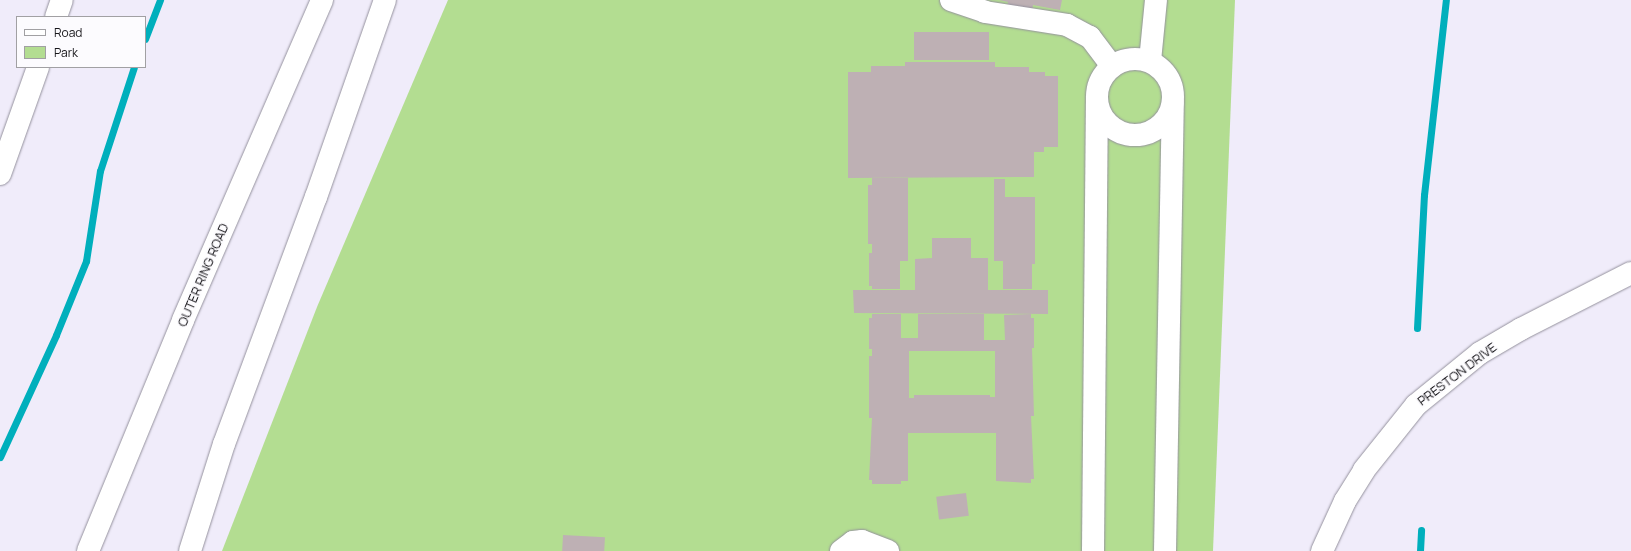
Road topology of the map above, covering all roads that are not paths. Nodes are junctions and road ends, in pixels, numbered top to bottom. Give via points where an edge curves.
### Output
1 (62, 0) edge
2 (322, 0) edge
3 (384, 0) edge
4 (951, 0) edge
5 (1156, 0) edge
6 (56, 16) edge
7 (1150, 61) junction
8 (1112, 66) junction
9 (38, 68) edge
10 (1097, 98) junction
11 (1173, 103) junction
12 (0, 174) edge
13 (1631, 273) edge
14 (88, 551) edge
15 (190, 551) edge
16 (841, 551) edge
17 (888, 551) edge
18 (1093, 551) edge
19 (1165, 551) edge
20 (1322, 551) edge

1 - 6 main road
2 - 14 main road, OUTER RING ROAD via 183,320
3 - 15 main road via 316,197 224,444
4 - 8 main road via 985,12 1067,25 1090,37
5 - 7 main road
7 - 8 main road via 1124,60
7 - 11 main road via 1168,78 1173,90
8 - 10 main road via 1104,75
9 - 12 main road
10 - 11 main road via 1106,120 1125,133 1138,135 1161,125
10 - 18 main road
11 - 19 main road
13 - 20 main road, PRESTON DRIVE via 1521,329 1480,353 1416,405 1364,470 1345,501
16 - 17 main road via 853,542 862,541

